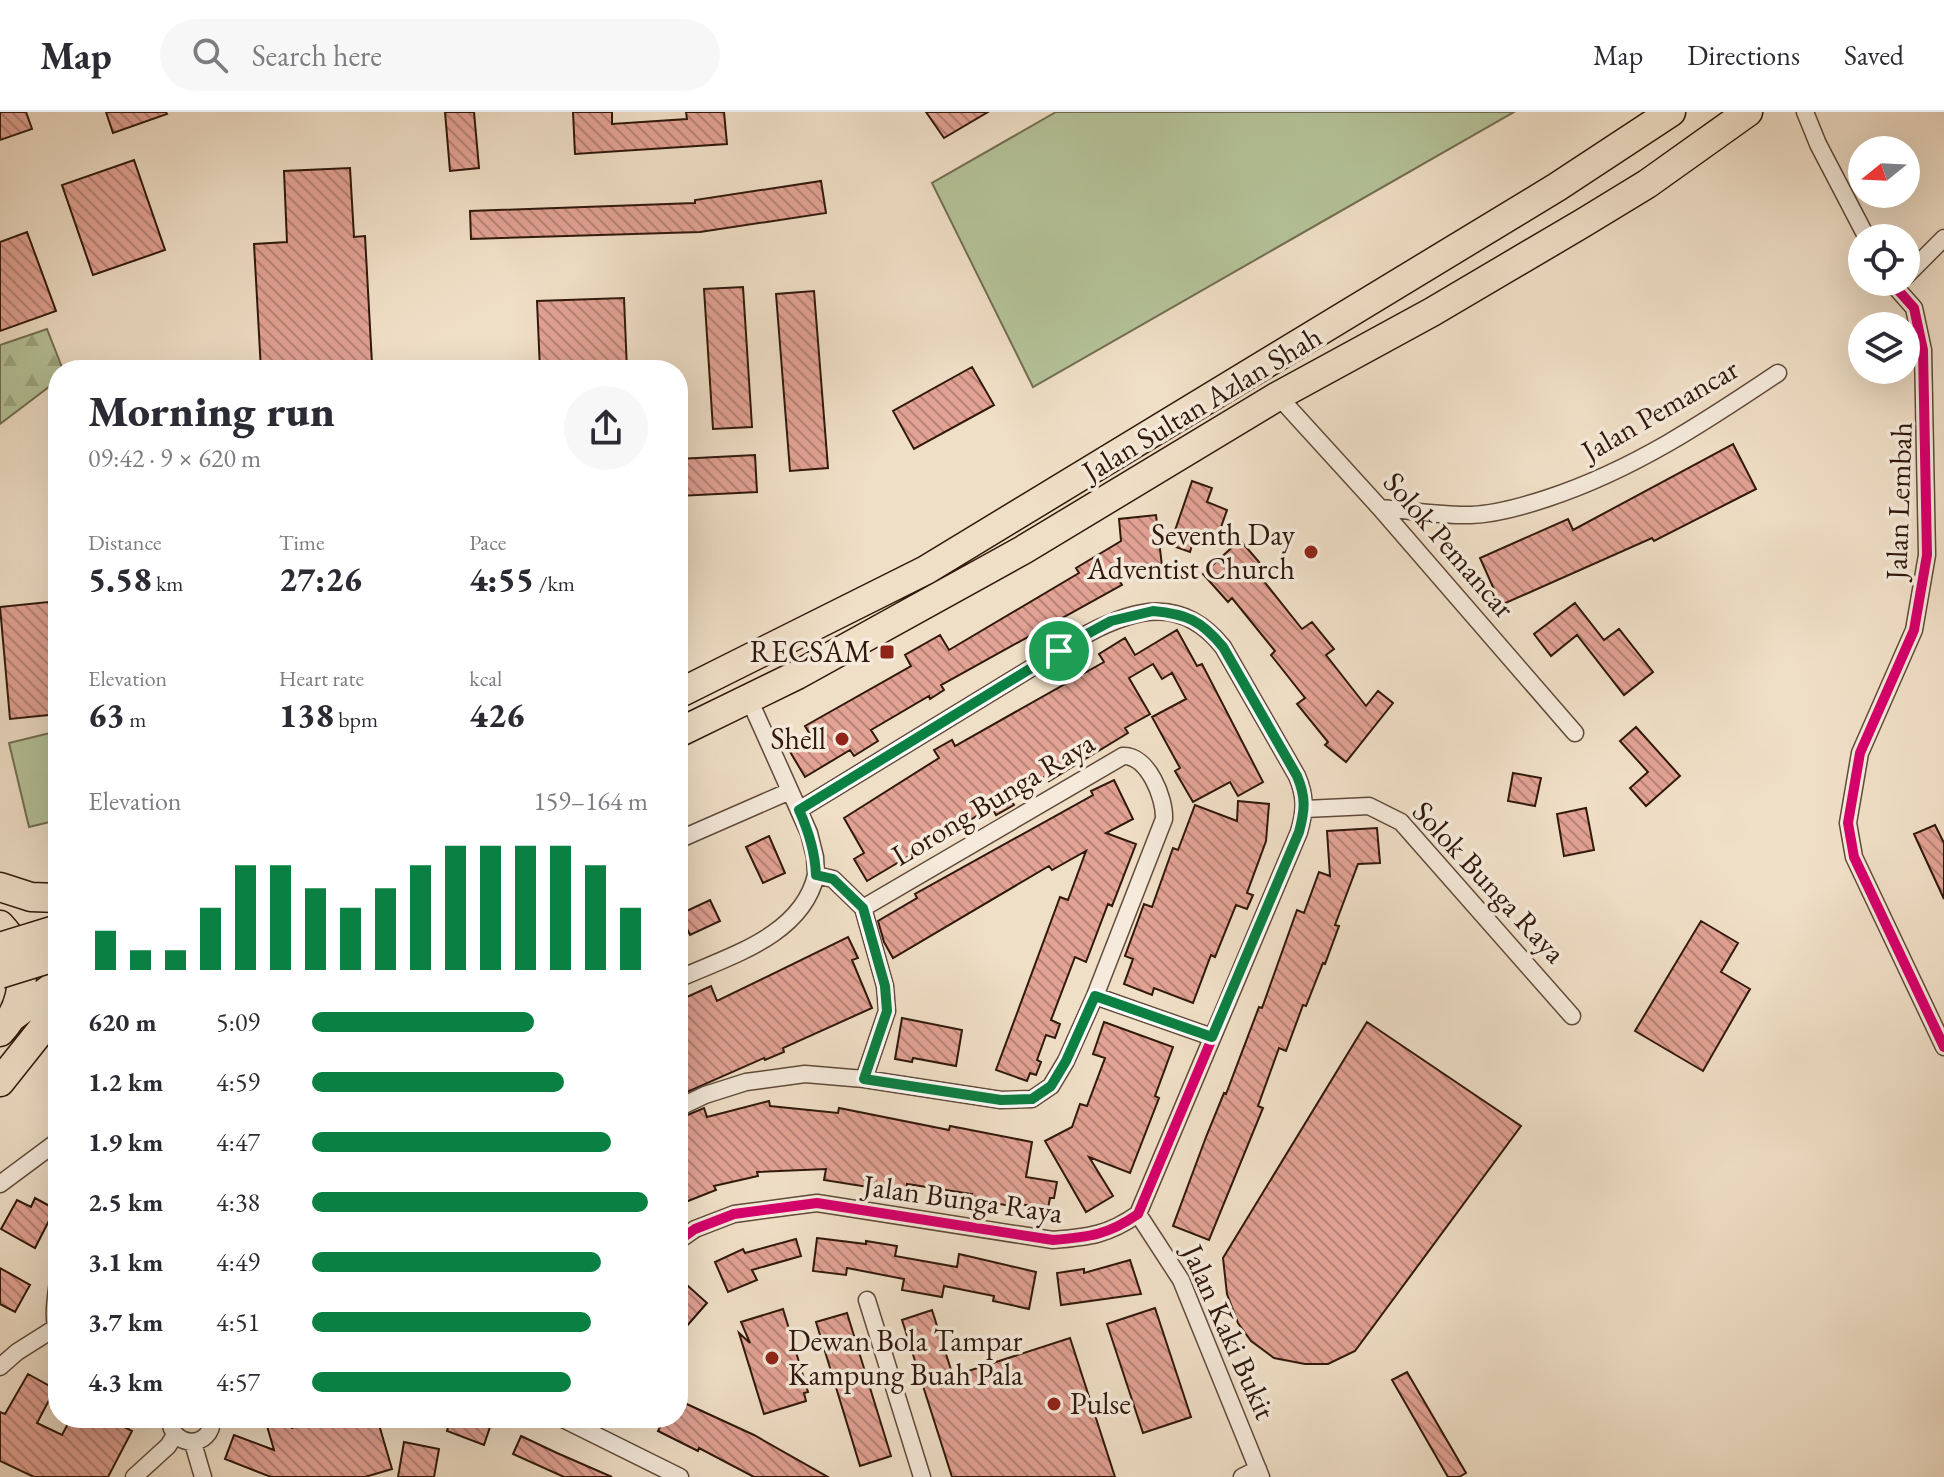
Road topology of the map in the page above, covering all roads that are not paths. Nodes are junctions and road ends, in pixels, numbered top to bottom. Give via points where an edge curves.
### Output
1 (1671, 112) edge
2 (1748, 112) edge
3 (1805, 112) edge
4 (1859, 224) edge
5 (1944, 238) edge
6 (1920, 261) edge
7 (1907, 296) edge
8 (1778, 373) dead end
9 (1278, 396) junction
10 (1380, 508) junction
11 (688, 689) edge
12 (749, 699) junction
13 (688, 728) edge
14 (1575, 733) dead end
15 (790, 791) junction
16 (1305, 809) junction
17 (799, 810) junction
18 (688, 836) edge
19 (816, 875) junction
20 (0, 887) edge
21 (48, 898) edge
22 (48, 908) edge
23 (863, 908) junction
24 (0, 913) edge
25 (0, 925) edge
26 (48, 932) edge
27 (0, 947) edge
28 (48, 957) edge
29 (0, 974) edge
30 (688, 974) edge
31 (48, 989) edge
32 (1095, 996) junction
33 (1572, 1016) dead end
34 (48, 1022) edge
35 (4, 1029) edge
36 (1212, 1037) junction
37 (1944, 1047) edge
38 (864, 1079) junction
39 (0, 1082) edge
40 (688, 1104) edge
41 (48, 1149) edge
42 (0, 1184) edge
43 (1138, 1214) junction
44 (688, 1234) edge
45 (867, 1300) dead end
46 (48, 1336) edge
47 (0, 1367) edge
48 (173, 1428) edge
49 (210, 1428) edge
50 (581, 1428) edge
51 (175, 1435) junction
52 (193, 1443) junction
53 (1259, 1473) edge
54 (134, 1477) edge
55 (203, 1477) edge
56 (680, 1477) edge
57 (922, 1477) edge
58 (1242, 1477) edge

1 - 11 highway, Jalan Sultan Azlan Shah via 1557,187 926,570
2 - 9 highway, Jalan Sultan Azlan Shah via 1583,223
3 - 4 street
5 - 6 street
7 - 37 street, Jalan Lembah via 1923,350 1927,555 1914,630 1860,753 1848,823 1854,857
8 - 10 street, Jalan Pemancar via 1646,456 1561,494 1471,515
9 - 10 street, Solok Pemancar
9 - 12 highway, Jalan Sultan Azlan Shah via 954,590
10 - 14 street, Solok Pemancar
12 - 13 highway, Jalan Sultan Azlan Shah
12 - 15 street
15 - 17 street
15 - 18 street
16 - 17 street via 1297,776 1223,647 1194,620 1153,611 1111,621 1087,634
16 - 33 street, Solok Bunga Raya via 1369,806 1401,822
16 - 36 street
17 - 19 street
19 - 23 street via 833,879
19 - 30 street via 797,915 774,933
20 - 21 highway
22 - 24 highway
23 - 32 street, Lorong Bunga Raya via 1116,759 1130,756 1145,767 1162,800 1164,819
23 - 38 street via 887,1001
25 - 35 highway via 13,942 22,971 22,987
26 - 27 highway, bridge
28 - 29 highway, bridge
31 - 35 highway
32 - 36 street
32 - 38 street, Lorong Bunga Raya via 1051,1086 1032,1099 1001,1100
34 - 39 highway
36 - 43 street
38 - 40 street, Lorong Bunga Raya via 779,1076 732,1086
41 - 42 street
43 - 44 street, Jalan Bunga Raya via 1117,1229 1092,1237 1053,1240 817,1203 734,1214
43 - 53 street, Jalan Kaki Bukit via 1181,1280
45 - 57 street
46 - 47 street
48 - 51 street
49 - 52 street
50 - 56 street
51 - 52 street
51 - 54 street
52 - 55 street
53 - 58 street

